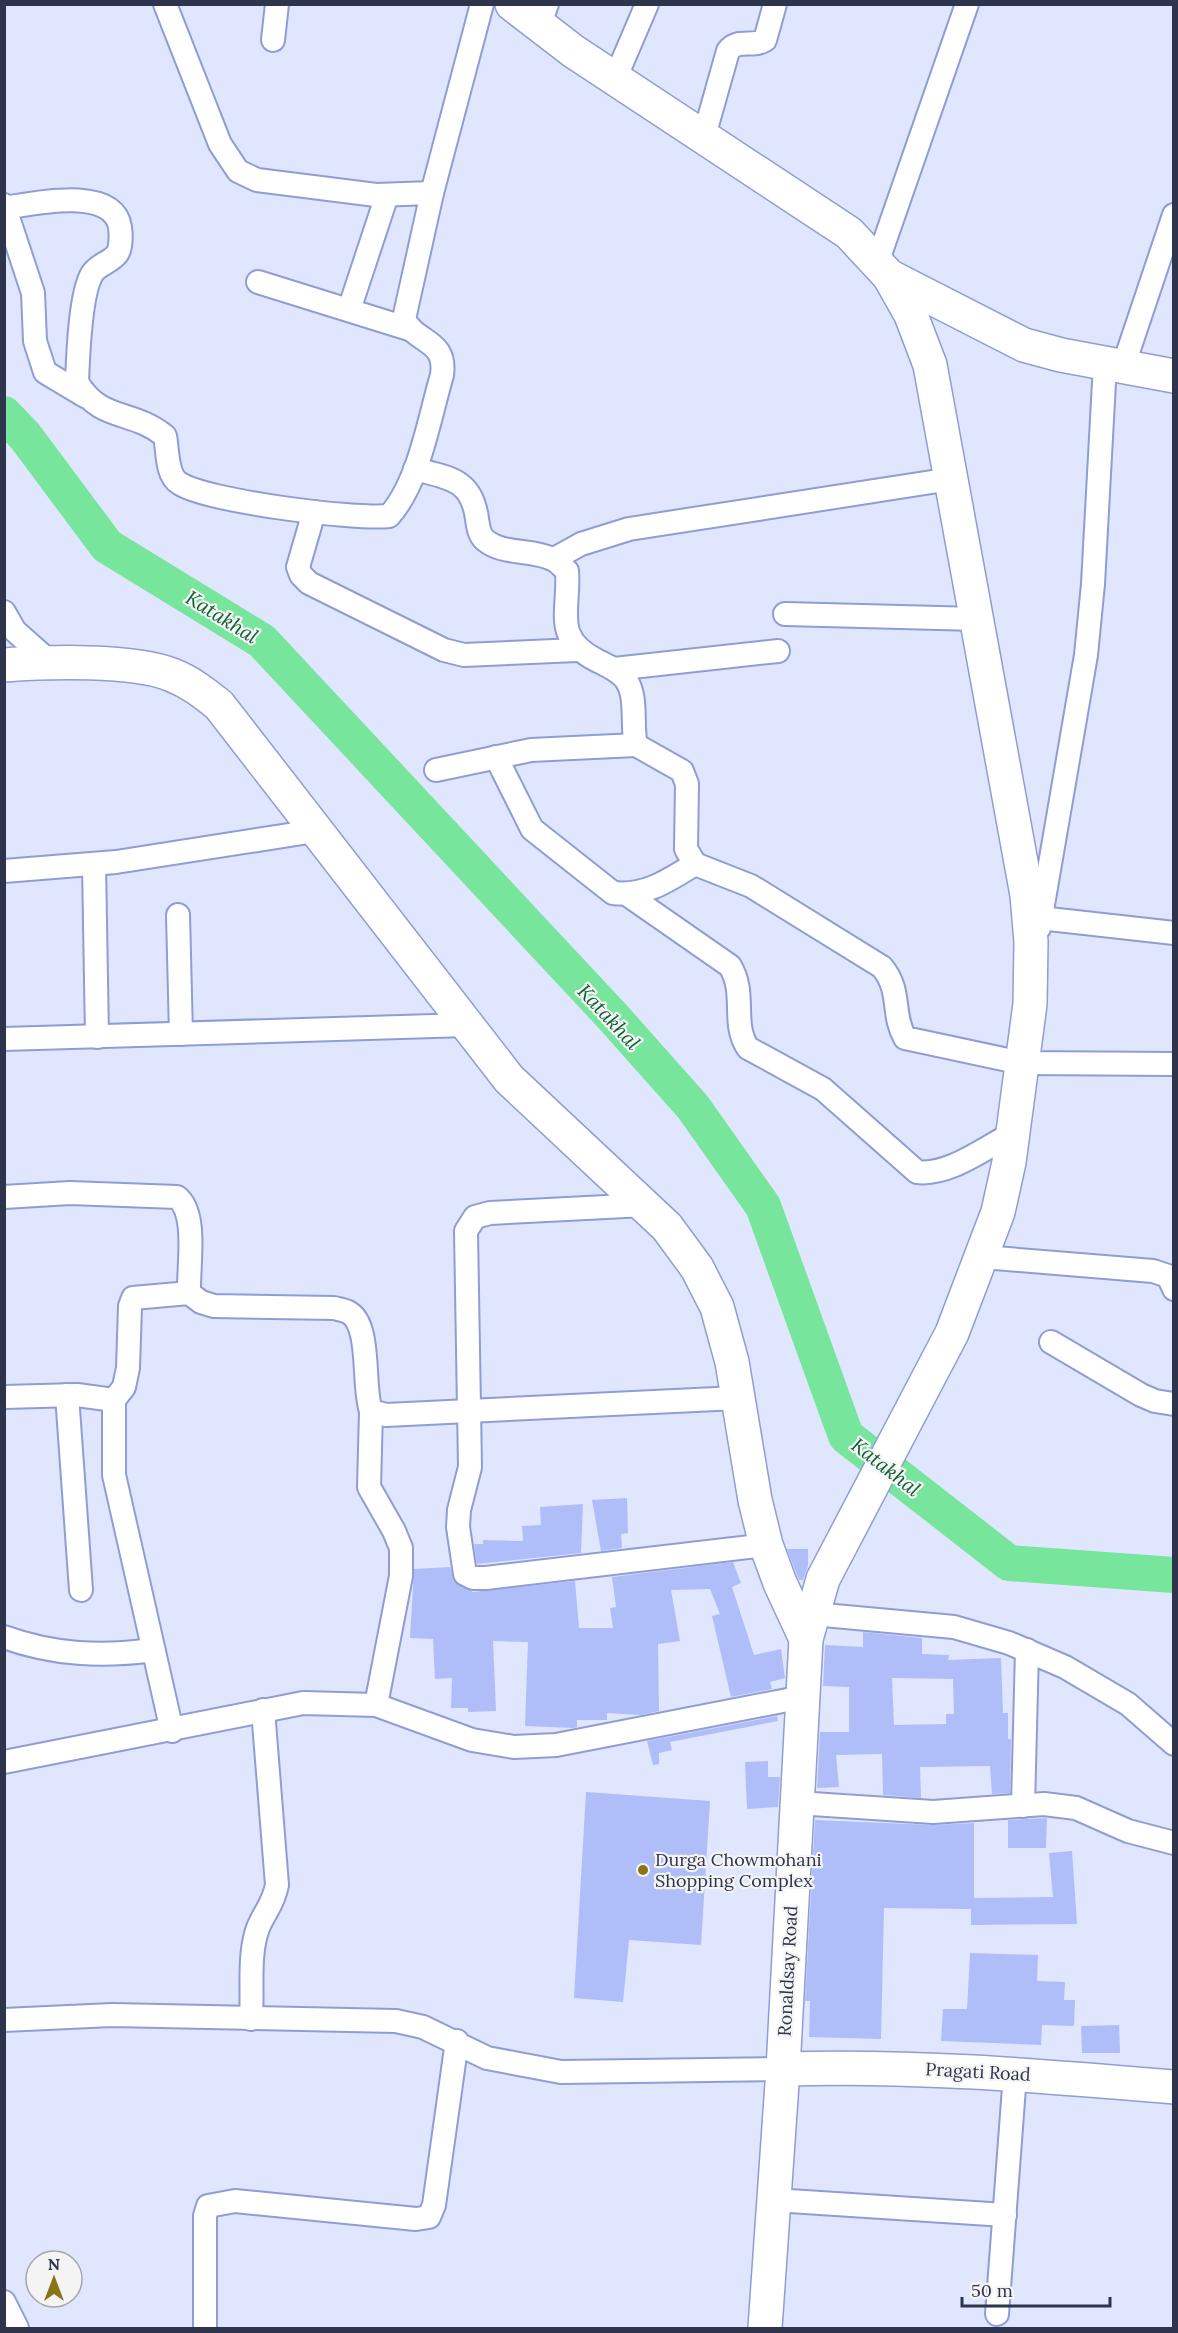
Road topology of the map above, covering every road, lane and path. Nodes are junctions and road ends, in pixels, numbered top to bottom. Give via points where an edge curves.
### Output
1 (165, 4) edge
2 (278, 4) edge
3 (482, 4) edge
4 (512, 4) edge
5 (647, 4) edge
6 (775, 4) edge
7 (967, 4) edge
8 (543, 16) edge
9 (273, 40) dead end
10 (615, 79) junction
11 (704, 136) junction
12 (432, 193) junction
13 (387, 195) junction
14 (5, 207) edge
15 (1173, 215) edge
16 (883, 270) junction
17 (258, 282) dead end
18 (349, 310) junction
19 (409, 329) junction
20 (1114, 366) junction
21 (1173, 376) edge
22 (85, 396) junction
23 (415, 469) junction
24 (951, 479) junction
25 (314, 512) junction
26 (554, 559) junction
27 (4, 612) edge
28 (785, 614) dead end
29 (977, 619) junction
30 (577, 650) junction
31 (778, 651) dead end
32 (50, 662) junction
33 (4, 665) edge
34 (614, 669) junction
35 (636, 745) junction
36 (496, 757) junction
37 (436, 770) dead end
38 (315, 831) junction
39 (94, 864) junction
40 (695, 864) junction
41 (4, 871) edge
42 (627, 895) junction
43 (177, 915) dead end
44 (1040, 918) junction
45 (1173, 933) edge
46 (1031, 974) junction
47 (467, 1025) junction
48 (181, 1034) junction
49 (97, 1037) junction
50 (4, 1039) edge
51 (1023, 1063) junction
52 (1173, 1064) edge
53 (1012, 1134) junction
54 (4, 1197) edge
55 (645, 1205) junction
56 (983, 1257) junction
57 (1173, 1289) edge
58 (189, 1293) junction
59 (1051, 1342) dead end
60 (67, 1395) junction
61 (4, 1397) edge
62 (737, 1398) junction
63 (114, 1400) junction
64 (1173, 1404) edge
65 (371, 1411) junction
66 (468, 1411) junction
67 (766, 1545) junction
68 (81, 1590) dead end
69 (810, 1627) junction
70 (4, 1637) edge
71 (153, 1650) junction
72 (1027, 1650) junction
73 (803, 1697) junction
74 (376, 1705) junction
75 (263, 1710) junction
76 (172, 1731) junction
77 (1173, 1744) edge
78 (4, 1762) edge
79 (797, 1803) junction
80 (1023, 1806) junction
81 (1173, 1844) edge
82 (251, 2019) junction
83 (4, 2020) edge
84 (457, 2041) junction
85 (783, 2069) junction
86 (1016, 2074) junction
87 (1173, 2086) edge
88 (774, 2200) junction
89 (1005, 2215) junction
90 (4, 2302) edge
91 (997, 2314) dead end
92 (17, 2328) edge
93 (205, 2328) edge
94 (765, 2328) edge

1 - 13 street via 220,144 233,166 257,180
2 - 9 street
3 - 12 street
4 - 8 street
5 - 10 street
6 - 11 street via 765,40 759,44 738,44 728,51
7 - 16 street
8 - 10 street
10 - 11 street
11 - 16 street via 849,233
12 - 13 street
12 - 19 street via 405,308 404,319
13 - 18 street
14 - 22 street via 33,292 35,341 45,372
14 - 22 street via 74,200 94,203 113,213 120,225 117,254 92,272 86,291 77,382
15 - 20 street
16 - 20 street via 1024,345
16 - 24 street, Ronaldsay Road via 911,315 930,365
17 - 18 street
18 - 19 street
19 - 23 street via 435,346 444,361
20 - 21 street
20 - 44 street via 1086,654
22 - 25 street via 97,407 151,425 165,436 170,471 177,483 215,495
23 - 25 street via 401,502 388,516
23 - 26 street via 453,480 468,490 475,502 483,539 495,546
24 - 26 street via 629,529 581,544
24 - 29 street, Ronaldsay Road
25 - 30 street via 298,567 309,583 444,650 483,654
26 - 30 street via 567,571 566,621 568,636
27 - 32 street via 15,631
28 - 29 street
29 - 46 street, Ronaldsay Road via 1027,896
30 - 34 street
31 - 34 street
32 - 33 street
32 - 38 street via 127,667 169,674 195,686 219,705
34 - 35 street via 627,681 632,696
35 - 36 street via 561,747
35 - 40 street via 682,771 687,784 686,849
36 - 37 street
36 - 42 street via 532,829 613,893
38 - 39 street
38 - 47 street
39 - 41 street
39 - 49 street
40 - 42 street via 663,884
40 - 51 street via 751,886 882,967 892,979 898,1026 905,1038
42 - 53 street via 730,966 740,991 739,1024 748,1048 823,1089 917,1172 945,1169
43 - 48 street
44 - 45 street
44 - 46 street
46 - 51 street, Ronaldsay Road
47 - 48 street
47 - 55 street via 509,1079
48 - 49 street
49 - 50 street
51 - 52 street
51 - 53 street, Ronaldsay Road
53 - 56 street, Ronaldsay Road via 998,1212
54 - 58 street via 70,1193 177,1197 186,1204 190,1218
55 - 62 street via 698,1268 717,1307
55 - 66 street via 490,1212 476,1217 466,1231
56 - 57 street via 1153,1271 1168,1276
56 - 69 street, Ronaldsay Road via 952,1333 823,1579
58 - 63 street via 133,1298 128,1368 124,1387
58 - 65 street via 214,1306 334,1308 349,1312 358,1323 363,1340 366,1397
59 - 64 street via 1141,1395
60 - 61 street
60 - 63 street
60 - 68 street
62 - 66 street
62 - 67 street
63 - 71 street via 114,1475
65 - 66 street via 386,1415
65 - 74 street via 369,1487 401,1548 401,1576
66 - 67 street via 470,1467 458,1527 462,1564 465,1574 473,1578
67 - 69 street via 780,1583
69 - 72 street via 954,1627
69 - 73 street, Ronaldsay Road
70 - 71 street via 97,1656
71 - 76 street
72 - 77 street via 1128,1704
72 - 80 street
73 - 74 street via 556,1745 514,1747 472,1740
73 - 79 street, Ronaldsay Road
74 - 75 street via 303,1703
75 - 76 street
75 - 82 street via 277,1885 274,1902 258,1928
76 - 78 street
79 - 80 street via 933,1812
79 - 85 street, Ronaldsay Road
80 - 81 street via 1076,1808 1128,1831
82 - 83 street via 112,2015
82 - 84 street via 396,2021
84 - 85 street via 487,2058 561,2072
84 - 93 street via 434,2205 429,2217 416,2219 235,2201 208,2206
85 - 86 street, Pragati Road via 867,2067
85 - 88 street, Ronaldsay Road
86 - 87 street, Pragati Road
86 - 89 street
88 - 89 street
88 - 94 street, Ronaldsay Road
89 - 91 street
90 - 92 street

